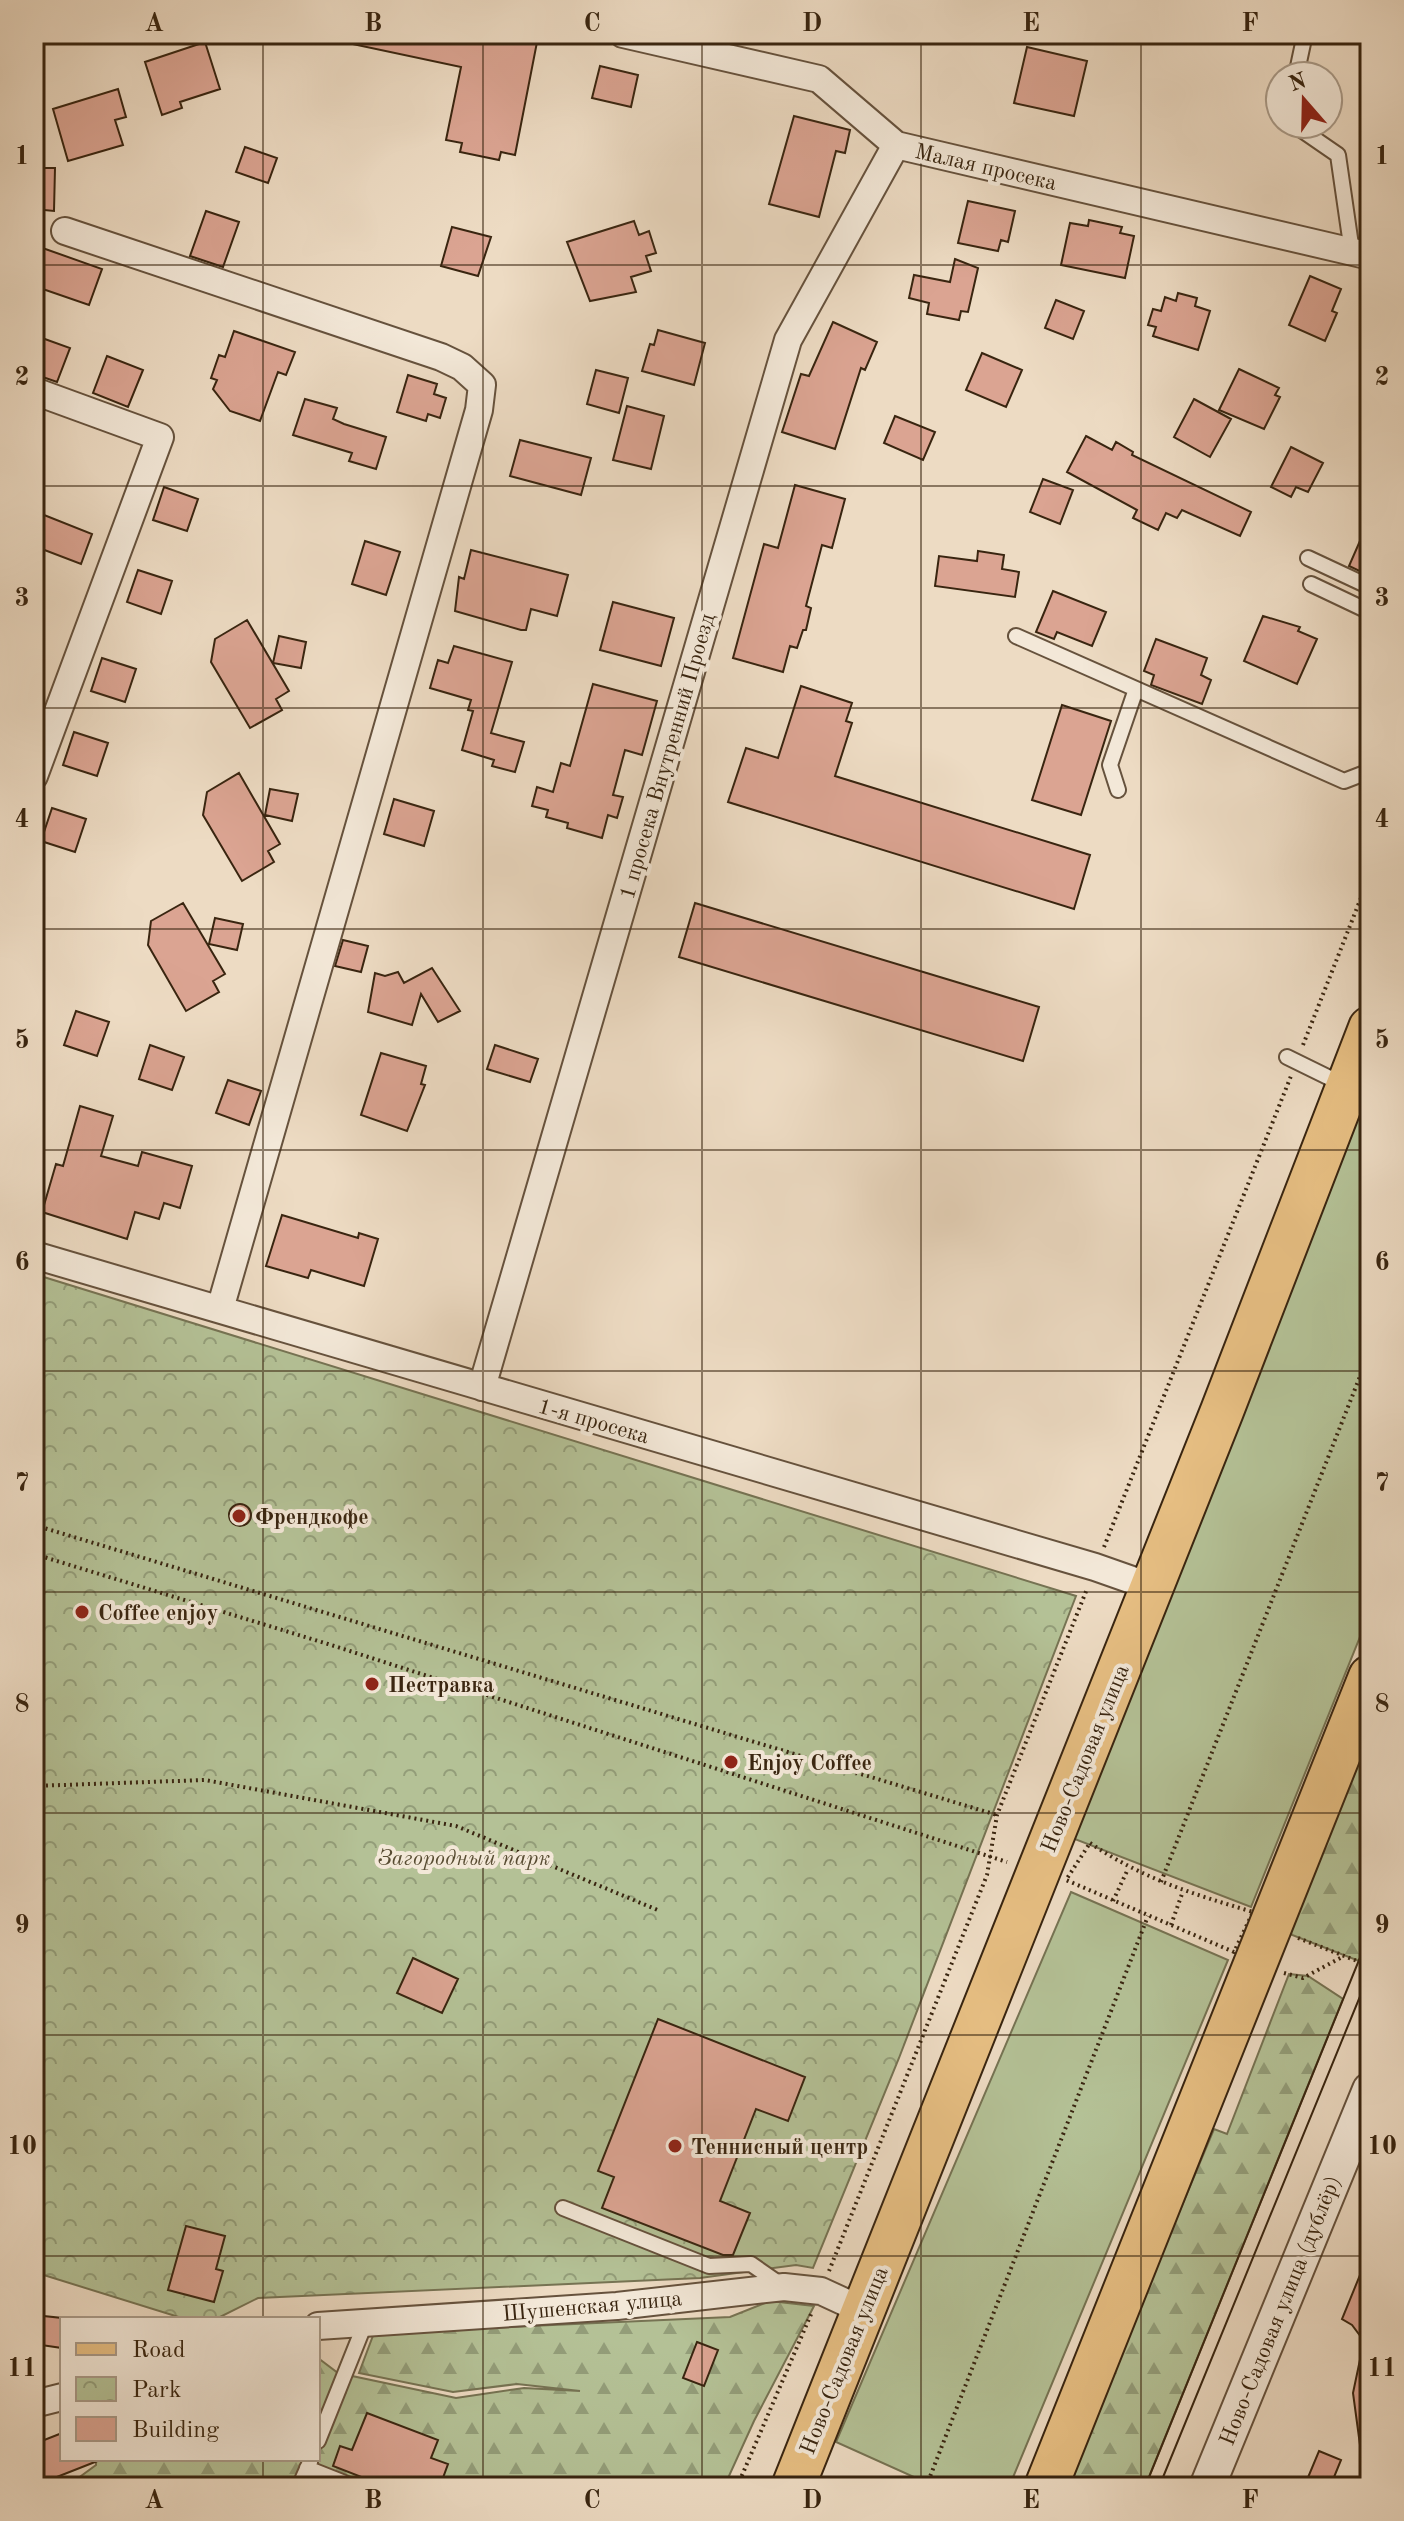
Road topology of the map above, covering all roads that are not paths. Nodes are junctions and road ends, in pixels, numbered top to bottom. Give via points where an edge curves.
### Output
1 (623, 34) edge
2 (1305, 34) edge
3 (1299, 60) edge
4 (1316, 140) edge
5 (896, 145) junction
6 (65, 231) dead end
7 (1361, 254) edge
8 (34, 391) edge
9 (1308, 558) dead end
10 (1311, 584) dead end
11 (1370, 587) edge
12 (1370, 612) edge
13 (1016, 636) dead end
14 (1136, 689) junction
15 (1370, 771) edge
16 (34, 776) edge
17 (1118, 790) dead end
18 (1370, 1030) edge
19 (1292, 1060) road end
20 (1347, 1087) junction
21 (34, 1255) edge
22 (220, 1309) junction
23 (482, 1387) junction
24 (1152, 1587) junction
25 (1370, 1677) edge
26 (1370, 2090) edge
27 (563, 2208) dead end
28 (784, 2287) junction
29 (862, 2310) junction
30 (366, 2321) junction
31 (320, 2326) edge
32 (60, 2398) edge
33 (34, 2404) edge
34 (320, 2436) edge
35 (309, 2463) edge
36 (299, 2487) edge
37 (355, 2487) edge
38 (793, 2487) edge
39 (1046, 2487) edge
40 (1207, 2487) edge

1 - 5 street, Малая просека via 819,79
2 - 3 lane
4 - 7 lane via 1338,155
5 - 7 street, Малая просека
5 - 23 street, 1 просека Внутренний Проезд via 788,340
6 - 22 street via 441,357 482,385
8 - 16 street via 160,437
9 - 11 lane
10 - 12 lane
13 - 14 lane
14 - 15 lane via 1344,781
14 - 17 lane via 1110,765
18 - 20 main road, Ново-Садовая улица
19 - 20 lane
20 - 24 main road, Ново-Садовая улица
21 - 22 street, 1-я просека
22 - 23 street, 1-я просека
23 - 24 street, 1-я просека
24 - 29 main road, Ново-Садовая улица via 1053,1875
25 - 39 main road
26 - 40 street, Ново-Садовая улица (дублёр)
27 - 28 lane via 709,2266 751,2264
28 - 29 street, Шушенская улица via 821,2291
28 - 30 street, Шушенская улица via 617,2306
29 - 38 main road, Ново-Садовая улица
30 - 31 street, Шушенская улица
30 - 34 lane
32 - 33 street
35 - 36 lane
35 - 37 lane

